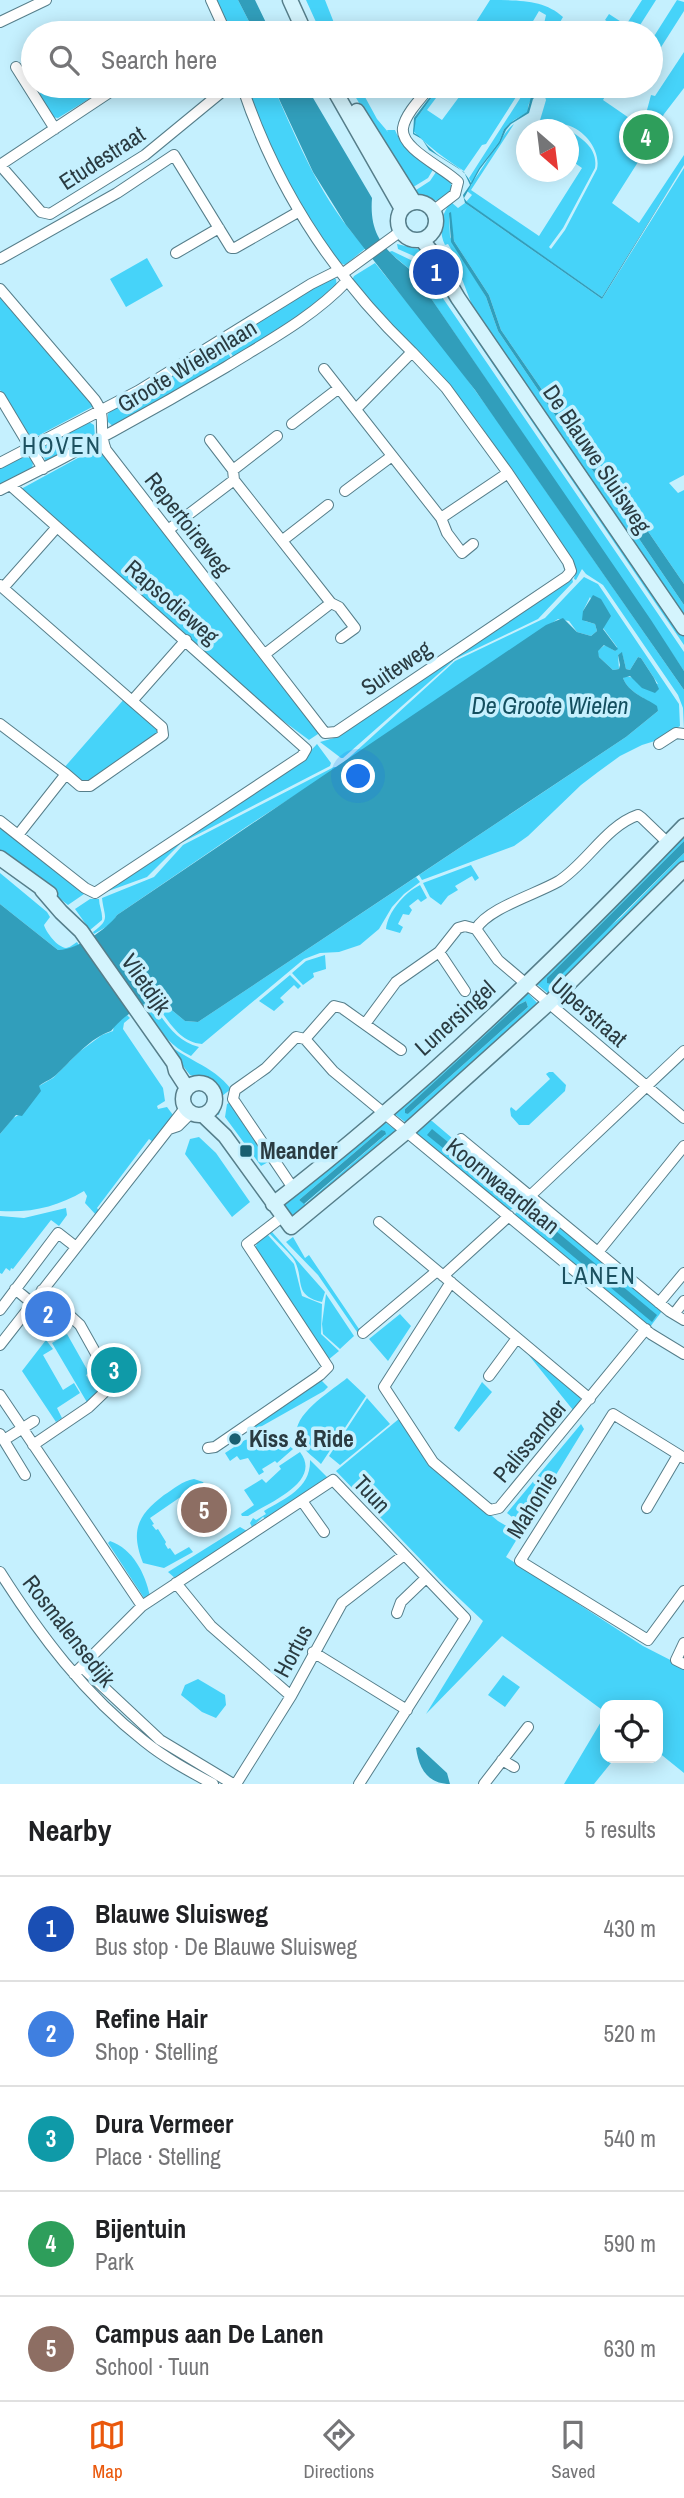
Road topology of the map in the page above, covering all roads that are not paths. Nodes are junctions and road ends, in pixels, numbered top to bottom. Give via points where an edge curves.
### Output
1 (46, 0) edge
2 (211, 0) edge
3 (290, 0) edge
4 (301, 0) edge
5 (221, 21) edge
6 (300, 21) edge
7 (310, 21) edge
8 (0, 22) edge
9 (16, 68) dead end
10 (21, 76) edge
11 (35, 98) edge
12 (101, 98) edge
13 (214, 98) edge
14 (246, 98) edge
15 (340, 98) edge
16 (349, 98) edge
17 (422, 98) edge
18 (55, 129) junction
19 (0, 165) edge
20 (408, 206) junction
21 (434, 210) junction
22 (298, 212) junction
23 (219, 228) junction
24 (401, 231) junction
25 (427, 237) junction
26 (176, 253) dead end
27 (0, 259) edge
28 (343, 275) junction
29 (0, 289) edge
30 (412, 352) junction
31 (324, 369) dead end
32 (339, 388) junction
33 (0, 397) edge
34 (356, 409) junction
35 (102, 410) junction
36 (292, 424) dead end
37 (277, 436) dead end
38 (101, 439) junction
39 (210, 440) dead end
40 (32, 448) junction
41 (392, 456) junction
42 (0, 463) edge
43 (43, 468) junction
44 (508, 473) junction
45 (234, 475) junction
46 (10, 485) junction
47 (0, 490) edge
48 (345, 491) dead end
49 (328, 505) dead end
50 (441, 518) junction
51 (57, 527) junction
52 (168, 530) junction
53 (283, 540) junction
54 (473, 544) dead end
55 (2, 586) edge
56 (331, 603) junction
57 (684, 628) edge
58 (341, 638) dead end
59 (186, 640) junction
60 (265, 654) junction
61 (132, 701) junction
62 (0, 724) edge
63 (684, 734) edge
64 (659, 744) dead end
65 (66, 774) junction
66 (0, 821) edge
67 (684, 826) edge
68 (18, 835) junction
69 (668, 843) junction
70 (0, 858) edge
71 (684, 869) edge
72 (476, 929) junction
73 (439, 952) junction
74 (526, 983) junction
75 (465, 991) dead end
76 (549, 1003) junction
77 (365, 1024) junction
78 (305, 1039) junction
79 (401, 1050) dead end
80 (684, 1051) edge
81 (191, 1086) junction
82 (646, 1086) junction
83 (198, 1111) junction
84 (383, 1113) junction
85 (684, 1118) edge
86 (407, 1132) junction
87 (461, 1139) dead end
88 (684, 1146) edge
89 (293, 1188) junction
90 (530, 1196) junction
91 (273, 1204) junction
92 (509, 1216) junction
93 (282, 1217) junction
94 (379, 1222) dead end
95 (76, 1247) junction
96 (598, 1252) junction
97 (684, 1273) edge
98 (444, 1276) junction
99 (15, 1289) junction
100 (43, 1290) junction
101 (684, 1301) edge
102 (33, 1303) junction
103 (659, 1303) junction
104 (0, 1310) edge
105 (674, 1314) junction
106 (684, 1320) edge
107 (646, 1329) junction
108 (363, 1334) dead end
109 (517, 1338) junction
110 (0, 1345) edge
111 (684, 1354) edge
112 (489, 1376) dead end
113 (0, 1395) edge
114 (590, 1399) junction
115 (34, 1421) dead end
116 (22, 1429) junction
117 (2, 1437) edge
118 (33, 1445) junction
119 (208, 1448) dead end
120 (681, 1457) edge
121 (25, 1475) dead end
122 (302, 1501) junction
123 (647, 1508) dead end
124 (324, 1532) dead end
125 (404, 1555) junction
126 (0, 1572) edge
127 (426, 1578) junction
128 (176, 1583) junction
129 (684, 1591) edge
130 (142, 1606) junction
131 (397, 1613) dead end
132 (684, 1643) edge
133 (313, 1652) junction
134 (680, 1662) edge
135 (78, 1670) junction
136 (291, 1696) junction
137 (407, 1710) junction
138 (528, 1727) dead end
139 (502, 1760) junction
140 (513, 1768) dead end
141 (213, 1784) edge
142 (235, 1784) edge
143 (359, 1784) edge
144 (484, 1784) edge

1 - 8 street
2 - 5 street
3 - 6 street
4 - 7 street
9 - 10 street
11 - 18 street
12 - 18 street
13 - 19 street, Etudestraat via 145,155 50,214 41,212
14 - 22 street
15 - 20 street
16 - 20 street
17 - 21 street via 407,119 404,138 458,182 455,194
18 - 19 street
20 - 21 street via 423,202
20 - 24 street via 398,218
21 - 25 street via 437,222
22 - 23 street via 235,248
22 - 28 street
23 - 26 street
23 - 27 street, Etudestraat via 174,155
24 - 25 street via 410,239
24 - 28 street
25 - 57 street, De Blauwe Sluisweg via 457,278 471,317
28 - 30 street via 383,325
28 - 35 street, Groote Wielenlaan via 311,284
28 - 38 street, Groote Wielenlaan via 327,302 298,323
29 - 35 street
30 - 34 street
30 - 44 street via 446,388
31 - 32 street
32 - 34 street
32 - 36 street
33 - 40 street
34 - 41 street
35 - 38 street
35 - 40 street, Groote Wielenlaan
37 - 45 street
38 - 43 street, Groote Wielenlaan
38 - 52 street, Repertoireweg
39 - 45 street
40 - 42 street, Groote Wielenlaan
40 - 43 street
41 - 48 street
41 - 50 street
43 - 46 street, Groote Wielenlaan
44 - 50 street
44 - 60 street, Suiteweg via 568,562 569,574 332,734 325,733
45 - 52 street
45 - 53 street
46 - 47 street, Groote Wielenlaan
46 - 51 street, Rapsodieweg
49 - 53 street
50 - 54 street via 462,552
51 - 55 street
51 - 59 street, Rapsodieweg
52 - 60 street, Repertoireweg
53 - 56 street
55 - 61 street
56 - 58 street via 355,628
56 - 60 street
59 - 61 street
59 - 68 street, Rapsodieweg via 306,749 302,756 99,891 92,892
61 - 65 street via 162,727 163,735 90,786 80,786
62 - 65 street
63 - 64 street via 676,733
65 - 68 street
66 - 68 street
67 - 69 street, Lunersingel
69 - 72 street via 638,815 633,817 568,875 490,914
69 - 74 street, Lunersingel
70 - 81 street, Vlietdijk via 68,908 176,1071
71 - 76 street
72 - 73 street via 458,928
72 - 74 street, Ulperstraat via 496,958
73 - 75 street
73 - 77 street via 396,982
74 - 76 street, Ulperstraat
74 - 84 street, Lunersingel
76 - 82 street, Ulperstraat
76 - 86 street
77 - 78 street via 334,1006
77 - 79 street
78 - 84 street, Koornwaardlaan via 333,1071
78 - 89 street via 296,1037 266,1068 235,1090 233,1099
80 - 82 street
81 - 83 street via 183,1100
81 - 83 street via 205,1083 216,1099
82 - 85 street, Ulperstraat
82 - 90 street
83 - 91 street via 222,1125
83 - 95 street via 172,1121
84 - 86 street, Koornwaardlaan
84 - 89 street, Lunersingel
86 - 92 street, Koornwaardlaan
86 - 93 street via 290,1227
87 - 90 street, Koornwaardlaan
88 - 96 street
89 - 91 street, Lunersingel
90 - 96 street, Koornwaardlaan
91 - 93 street
92 - 98 street
92 - 107 street, Koornwaardlaan
93 - 119 street via 247,1244 327,1370
94 - 98 street
95 - 99 street via 58,1233
95 - 100 street
96 - 103 street, Koornwaardlaan
97 - 103 street
98 - 108 street
98 - 109 street
98 - 114 street, Palissander via 384,1387 436,1466 495,1511
99 - 102 street
99 - 104 street
100 - 102 street
100 - 118 street via 80,1325 113,1384 89,1407
101 - 105 street
102 - 110 street
103 - 105 street, Koornwaardlaan
105 - 106 street, Koornwaardlaan
107 - 111 street, Koornwaardlaan
107 - 114 street, Palissander
109 - 112 street
109 - 114 street
113 - 116 street
115 - 116 street
116 - 117 street
116 - 118 street
117 - 121 street
118 - 130 street
120 - 123 street
120 - 129 street, Mahonie via 613,1414 520,1561 648,1640
122 - 124 street
122 - 125 street, Tuun via 333,1480
122 - 128 street, Tuun
125 - 127 street, Tuun
125 - 133 street, Hortus via 342,1603
126 - 135 street, Rosmalensedijk via 52,1648
127 - 131 street via 401,1602
127 - 137 street, Tuun via 465,1618
128 - 130 street, Tuun
128 - 136 street via 211,1626
130 - 135 street, Tuun
132 - 134 street
133 - 136 street, Hortus
133 - 137 street
135 - 141 street, Rosmalensedijk via 91,1693 142,1740
135 - 142 street via 160,1740
136 - 142 street, Hortus
137 - 143 street, Tuun
138 - 139 street
139 - 140 street
139 - 144 street

